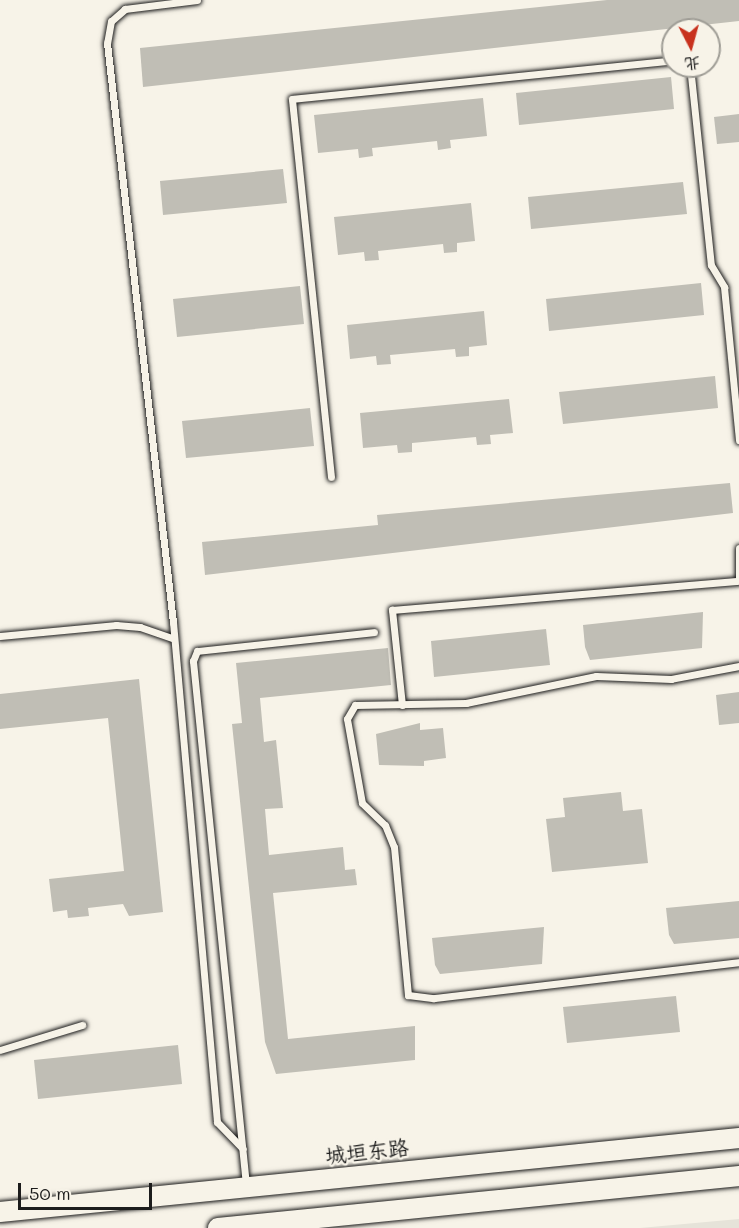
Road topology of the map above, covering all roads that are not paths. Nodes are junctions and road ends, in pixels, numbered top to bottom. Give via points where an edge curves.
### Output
1 (197, 0) edge
2 (661, 61) edge
3 (691, 78) edge
4 (739, 440) edge
5 (331, 477) dead end
6 (739, 548) edge
7 (739, 580) edge
8 (374, 632) dead end
9 (0, 636) edge
10 (174, 639) junction
11 (739, 666) edge
12 (402, 705) junction
13 (739, 962) edge
14 (82, 1025) dead end
15 (0, 1050) edge
16 (739, 1138) edge
17 (243, 1149) junction
18 (739, 1176) edge
19 (247, 1187) junction
20 (0, 1212) edge
21 (218, 1228) edge

1 - 10 lane via 125,9 111,21 107,43
2 - 5 lane via 292,99
3 - 4 lane via 711,265 724,287
6 - 7 lane
7 - 12 lane via 392,610
8 - 17 lane via 197,651 193,661
9 - 10 lane via 116,625 140,627
10 - 17 lane via 217,1122
11 - 12 lane via 671,679 596,676 489,701
12 - 13 lane via 355,705 347,719 362,803 385,825 394,847 408,995 434,998
14 - 15 lane
16 - 19 main road, 城垣东路
17 - 19 lane
18 - 21 main road
19 - 20 main road, 城垣东路

